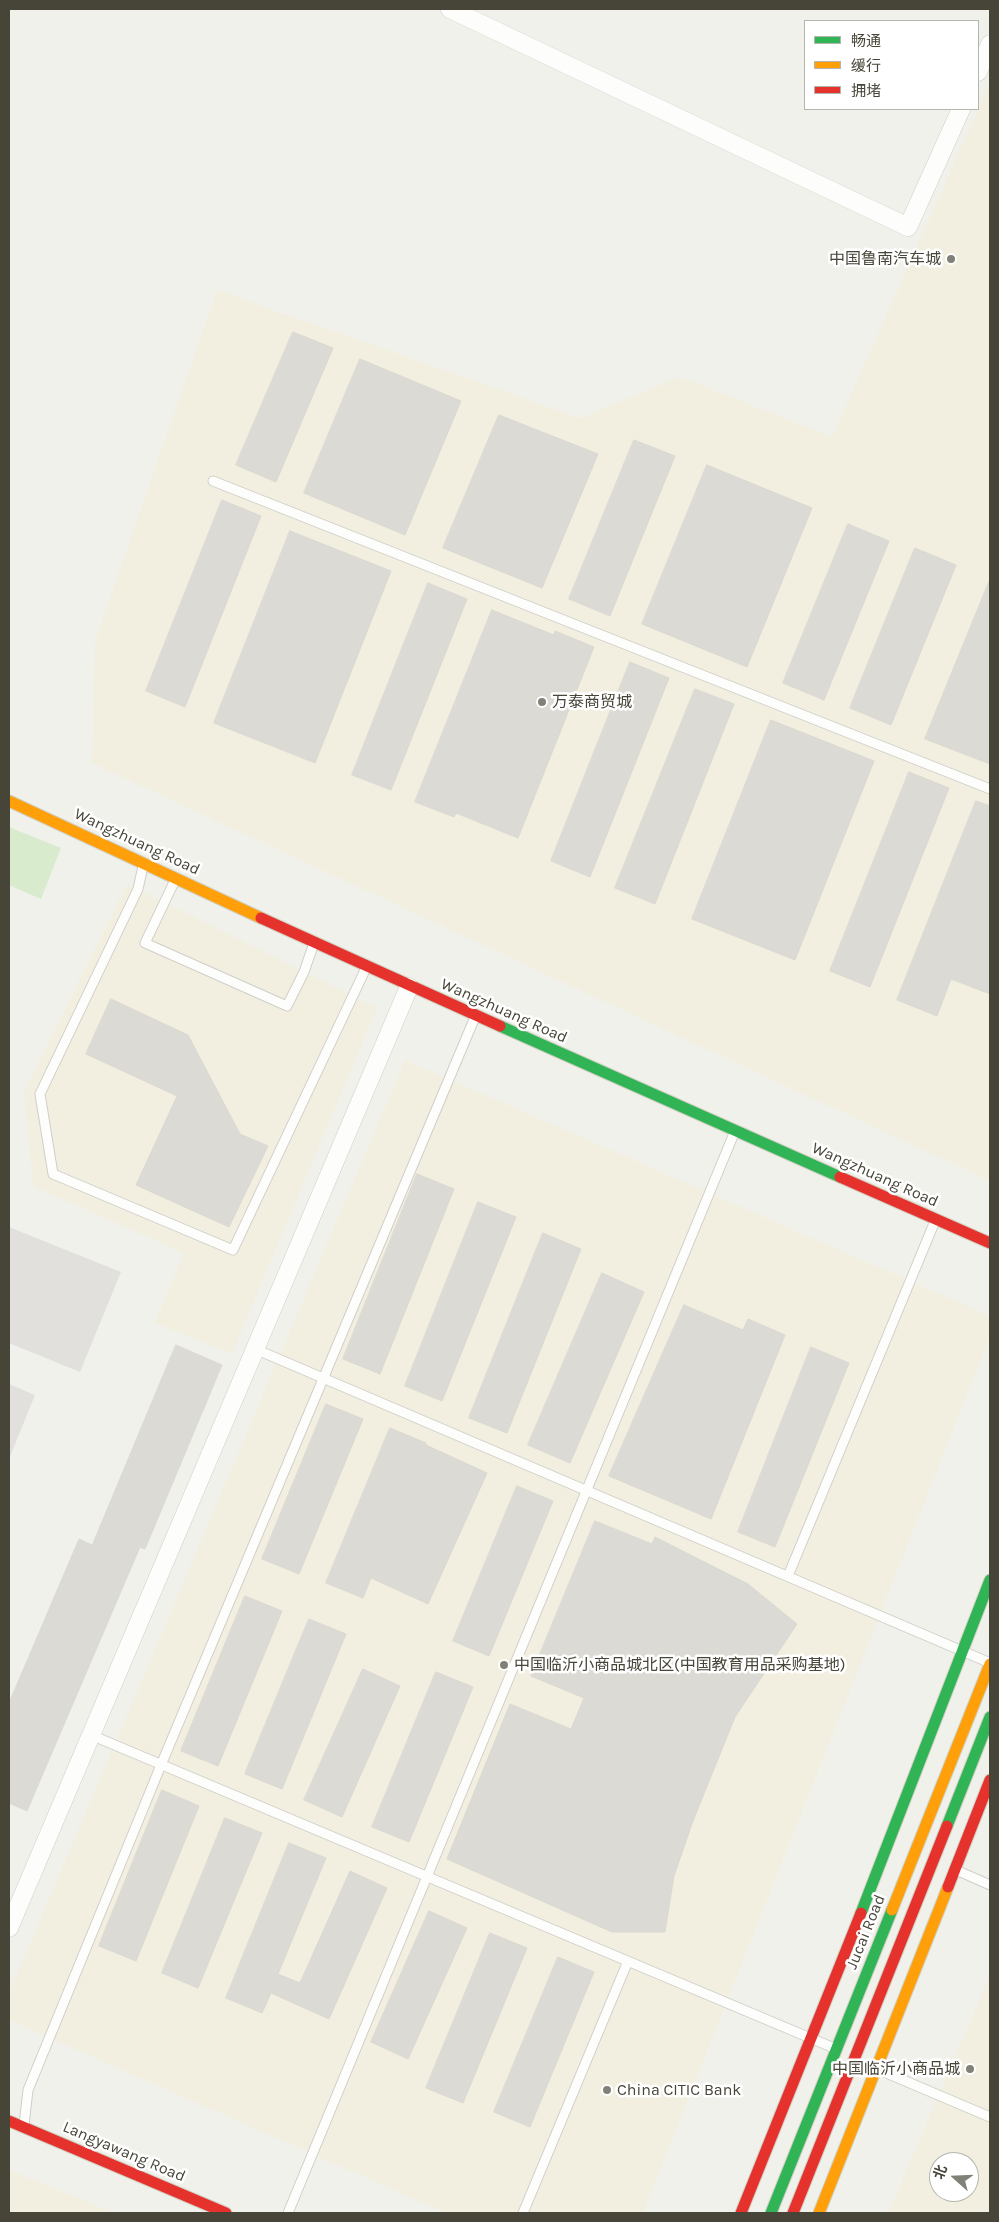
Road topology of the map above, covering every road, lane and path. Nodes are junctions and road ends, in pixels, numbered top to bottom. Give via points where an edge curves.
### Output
1 (450, 9) edge
2 (990, 44) edge
3 (979, 70) edge
4 (961, 110) edge
5 (213, 481) dead end
6 (990, 789) edge
7 (9, 801) edge
8 (144, 863) junction
9 (176, 878) junction
10 (314, 943) junction
11 (367, 967) junction
12 (409, 987) junction
13 (475, 1016) junction
14 (735, 1131) junction
15 (936, 1219) junction
16 (990, 1243) edge
17 (255, 1349) junction
18 (324, 1377) junction
19 (587, 1490) junction
20 (788, 1576) junction
21 (990, 1580) edge
22 (963, 1651) junction
23 (990, 1663) edge
24 (990, 1717) edge
25 (91, 1735) junction
26 (162, 1765) junction
27 (990, 1780) edge
28 (944, 1865) junction
29 (427, 1877) junction
30 (990, 1885) edge
31 (9, 1928) edge
32 (628, 1961) junction
33 (811, 2039) junction
34 (837, 2049) junction
35 (865, 2064) junction
36 (990, 2117) edge
37 (9, 2121) edge
38 (24, 2128) junction
39 (226, 2213) edge
40 (288, 2213) edge
41 (523, 2213) edge
42 (741, 2213) edge
43 (771, 2213) edge
44 (793, 2213) edge
45 (819, 2213) edge

1 - 4 street via 908,227
2 - 3 street
5 - 6 lane
7 - 8 street, Wangzhuang Road
8 - 9 street, Wangzhuang Road
8 - 11 lane via 138,890 40,1094 53,1174 233,1250
9 - 10 street, Wangzhuang Road
9 - 10 lane via 145,943 287,1006
10 - 11 street, Wangzhuang Road
11 - 12 street, Wangzhuang Road
12 - 13 street, Wangzhuang Road
12 - 17 street
13 - 14 street, Wangzhuang Road
13 - 18 lane
14 - 15 street, Wangzhuang Road
14 - 19 lane
15 - 16 street, Wangzhuang Road
15 - 20 lane
17 - 18 lane
17 - 25 street
18 - 19 lane
18 - 26 lane
19 - 20 lane
19 - 29 lane
20 - 22 lane
21 - 22 street
22 - 23 lane
22 - 33 street
23 - 34 street, Jucai Road
24 - 28 street
25 - 26 lane
25 - 31 street
26 - 29 lane
26 - 38 lane via 28,2090
27 - 28 street
28 - 30 lane
28 - 35 street
28 - 35 street
29 - 32 lane
29 - 40 lane
32 - 33 lane
32 - 41 lane
33 - 34 lane
33 - 42 street
34 - 43 street, Jucai Road
35 - 36 lane
35 - 44 street
35 - 45 street
37 - 38 street, Langyawang Road
38 - 39 street, Langyawang Road

